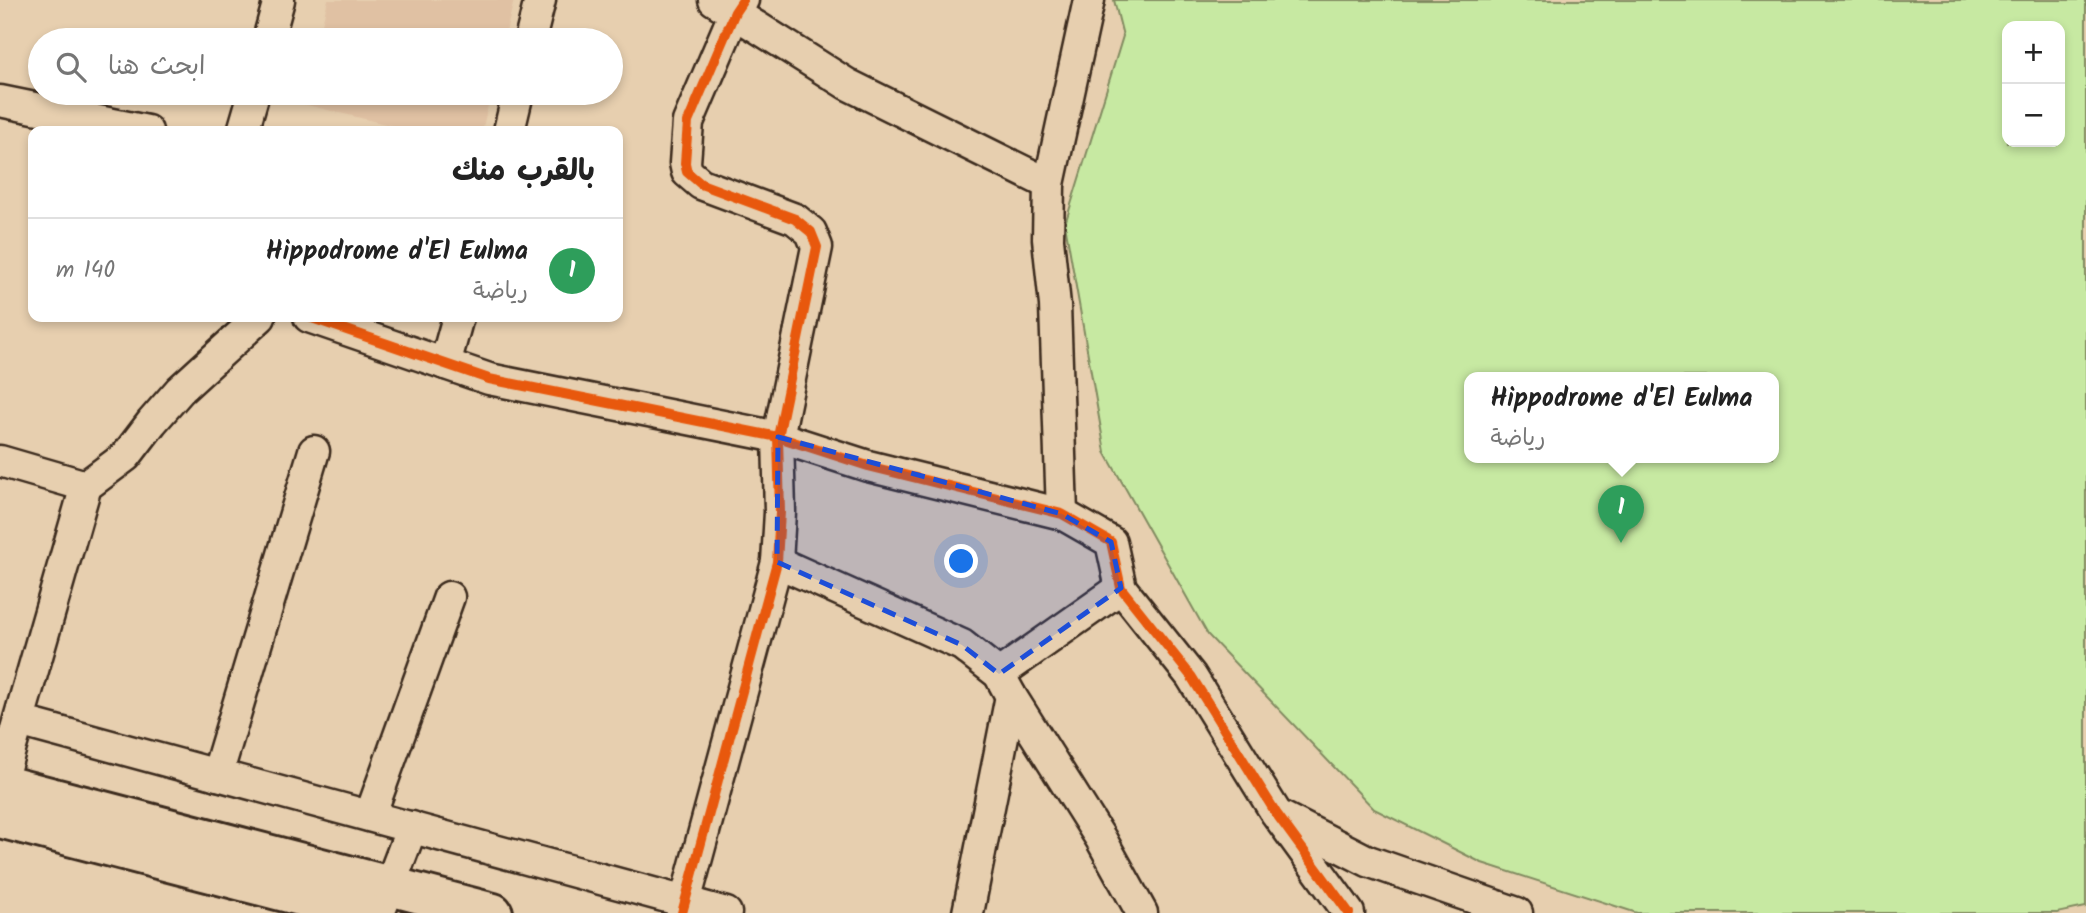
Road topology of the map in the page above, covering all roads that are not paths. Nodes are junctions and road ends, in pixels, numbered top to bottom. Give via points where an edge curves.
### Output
1 (279, 0) edge
2 (540, 0) edge
3 (1089, 0) edge
4 (731, 4) edge
5 (271, 28) edge
6 (533, 28) edge
7 (0, 101) edge
8 (251, 105) edge
9 (515, 105) edge
10 (122, 126) edge
11 (244, 126) edge
12 (510, 126) edge
13 (1049, 184) junction
14 (255, 322) edge
15 (323, 322) edge
16 (457, 322) edge
17 (445, 364) junction
18 (778, 438) junction
19 (314, 451) dead end
20 (0, 461) edge
21 (86, 486) junction
22 (1062, 514) junction
23 (777, 562) junction
24 (1121, 588) junction
25 (449, 597) dead end
26 (1005, 685) junction
27 (19, 720) junction
28 (217, 775) junction
29 (0, 784) edge
30 (1276, 813) junction
31 (370, 816) junction
32 (0, 818) edge
33 (412, 827) junction
34 (378, 904) edge
35 (683, 907) edge
36 (493, 913) edge
37 (726, 913) edge
38 (968, 913) edge
39 (1142, 913) edge
40 (1349, 913) edge
41 (1517, 913) edge

1 - 5 street
2 - 6 street
3 - 13 street
4 - 13 street via 848,84
4 - 18 street via 688,122 685,163 687,172 701,184 795,219 811,232 817,247
7 - 10 street
8 - 11 street
9 - 12 street
13 - 22 street
14 - 21 street via 180,390 126,456
15 - 17 street
16 - 17 street
17 - 18 street via 489,379
18 - 22 street via 867,466
18 - 23 street
19 - 28 street
20 - 21 street
21 - 27 street
22 - 24 street via 1111,542
23 - 26 street via 962,645
23 - 35 street
24 - 26 street
24 - 30 street via 1191,676
25 - 31 street
26 - 38 street
26 - 39 street
27 - 28 street
27 - 29 street
28 - 31 street
29 - 34 street
30 - 40 street
30 - 41 street via 1368,861
31 - 33 street
32 - 34 street
33 - 34 street
33 - 35 street
34 - 36 street
35 - 37 street

